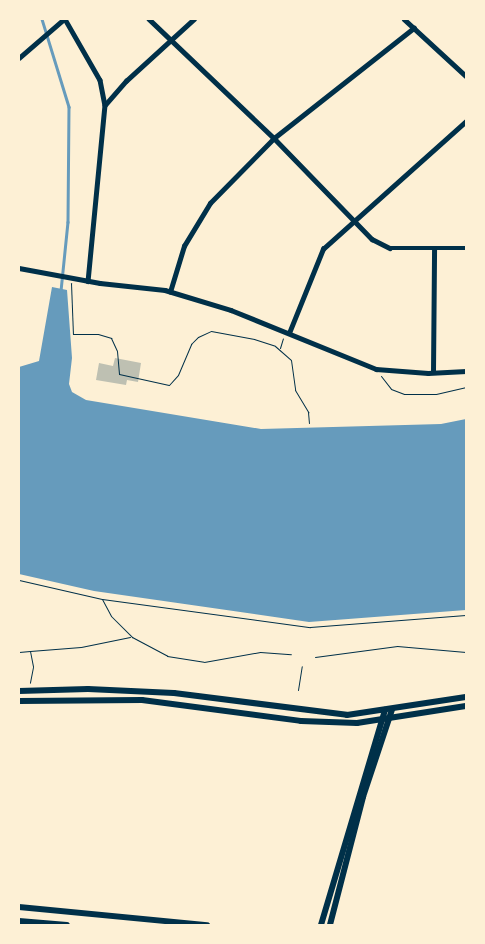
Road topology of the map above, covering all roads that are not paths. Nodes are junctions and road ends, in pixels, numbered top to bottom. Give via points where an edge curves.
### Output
1 (64, 19) edge
2 (149, 19) edge
3 (194, 19) edge
4 (404, 19) edge
5 (414, 28) junction
6 (170, 38) junction
7 (19, 58) edge
8 (466, 76) edge
9 (105, 105) junction
10 (466, 121) edge
11 (274, 138) junction
12 (355, 219) junction
13 (466, 248) edge
14 (434, 250) junction
15 (19, 268) edge
16 (88, 281) junction
17 (170, 292) junction
18 (289, 333) junction
19 (466, 371) edge
20 (433, 372) junction
21 (19, 691) edge
22 (466, 697) edge
23 (19, 701) edge
24 (466, 706) edge
25 (385, 710) junction
26 (392, 710) junction
27 (389, 720) junction
28 (380, 721) junction
29 (19, 907) edge
30 (23, 922) edge
31 (67, 925) edge
32 (207, 925) edge
33 (321, 925) edge
34 (330, 925) edge

1 - 7 street
1 - 9 street via 100,80
2 - 6 street
3 - 6 street
4 - 5 street
5 - 8 street
5 - 11 street
6 - 9 street
6 - 11 street
9 - 16 street
10 - 12 street
11 - 12 street
11 - 17 street via 210,203 184,246
12 - 14 street via 372,239 390,248
12 - 18 street via 323,249
13 - 14 street
14 - 20 street
15 - 16 street
16 - 17 street
17 - 18 street via 231,310
18 - 20 street via 376,369
19 - 20 street
21 - 25 main road via 174,693 347,715
22 - 26 main road
23 - 28 main road via 142,700 301,721
24 - 27 main road
25 - 26 main road
25 - 28 street
26 - 27 street
27 - 28 main road
27 - 34 street via 363,797
28 - 33 street
29 - 32 main road
30 - 31 main road

